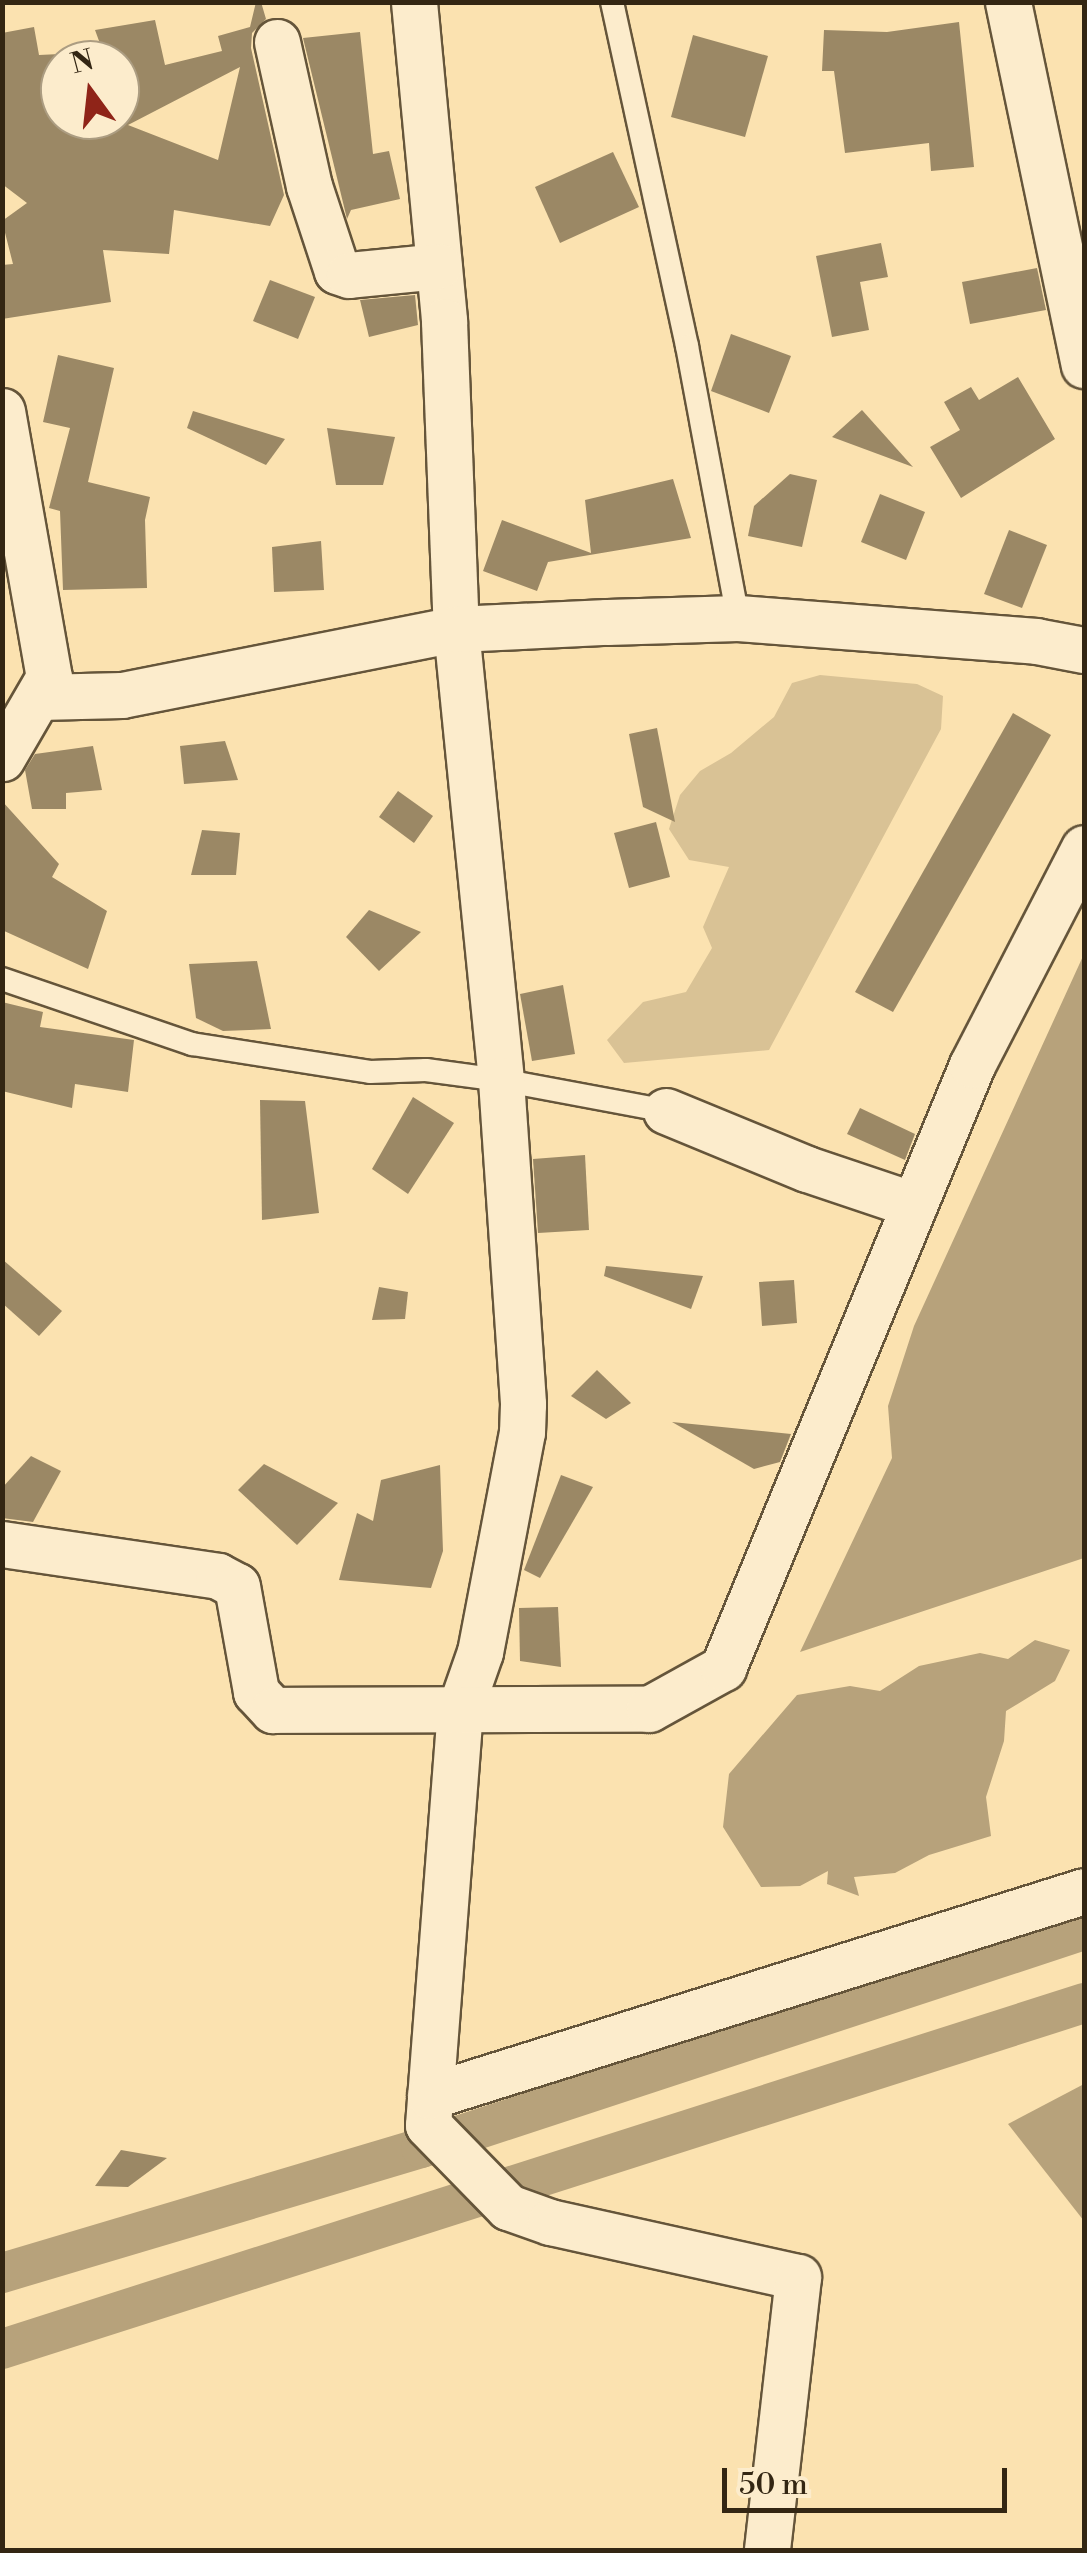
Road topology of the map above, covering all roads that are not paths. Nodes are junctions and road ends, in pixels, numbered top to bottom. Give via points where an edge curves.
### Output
1 (414, 2) edge
2 (612, 2) edge
3 (1008, 2) edge
4 (277, 42) dead end
5 (439, 266) junction
6 (1084, 365) edge
7 (2, 411) edge
8 (738, 618) junction
9 (456, 629) junction
10 (1084, 650) edge
11 (39, 698) junction
12 (2, 758) edge
13 (1084, 848) edge
14 (2, 980) edge
15 (502, 1080) junction
16 (666, 1111) joint
17 (914, 1205) junction
18 (2, 1544) edge
19 (460, 1709) junction
20 (1084, 1891) edge
21 (429, 2110) junction
22 (767, 2550) edge

1 - 5 street
2 - 8 lane
3 - 6 street
4 - 5 street via 336,272
5 - 9 street
7 - 11 street via 48,677
8 - 9 street
8 - 10 street
9 - 11 street via 122,695
9 - 15 street
11 - 12 street
13 - 17 street via 972,1066
14 - 15 lane via 192,1044 370,1072 426,1070
15 - 16 lane
15 - 19 street via 522,1432 480,1652
16 - 17 street
17 - 19 street via 724,1668 649,1708
18 - 19 street via 218,1576 237,1586 256,1692 274,1710
19 - 21 street
20 - 21 street
21 - 22 street via 498,2201 550,2222 798,2278

